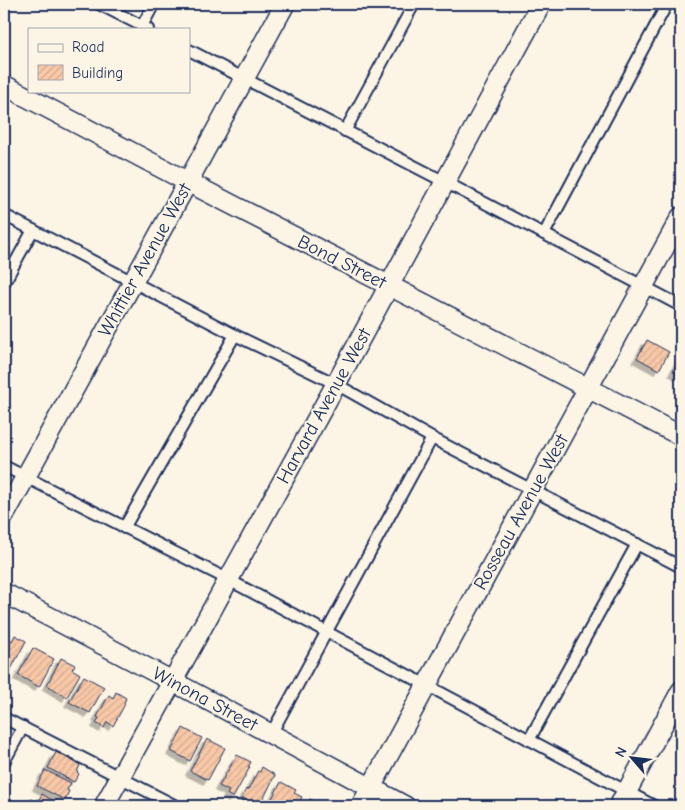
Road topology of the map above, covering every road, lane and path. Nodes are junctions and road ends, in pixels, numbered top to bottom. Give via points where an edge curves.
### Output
1 (99, 4) edge
2 (154, 4) edge
3 (285, 4) edge
4 (414, 4) edge
5 (541, 4) edge
6 (668, 4) edge
7 (145, 27) edge
8 (190, 51) edge
9 (244, 79) junction
10 (4, 85) edge
11 (345, 131) junction
12 (188, 182) junction
13 (445, 182) junction
14 (4, 215) edge
15 (681, 217) edge
16 (33, 230) junction
17 (544, 234) junction
18 (133, 282) junction
19 (4, 283) edge
20 (388, 286) junction
21 (644, 287) junction
22 (681, 306) edge
23 (235, 335) junction
24 (336, 384) junction
25 (589, 388) junction
26 (681, 436) edge
27 (432, 438) junction
28 (4, 466) edge
29 (24, 476) junction
30 (534, 489) junction
31 (4, 516) edge
32 (124, 528) junction
33 (636, 544) junction
34 (681, 567) edge
35 (229, 580) junction
36 (4, 593) edge
37 (327, 632) junction
38 (172, 681) junction
39 (427, 686) junction
40 (681, 691) edge
41 (4, 718) edge
42 (23, 727) junction
43 (271, 734) junction
44 (529, 740) junction
45 (4, 762) edge
46 (120, 777) junction
47 (371, 788) junction
48 (623, 799) edge
49 (104, 806) edge
50 (176, 806) edge
51 (361, 806) edge
52 (405, 806) edge
53 (654, 806) edge

1 - 7 lane
2 - 7 lane
3 - 9 street, Whittier Avenue West
4 - 11 lane
5 - 13 street, Harvard Avenue West
6 - 17 lane
8 - 9 lane
9 - 11 lane
9 - 12 street, Whittier Avenue West
10 - 12 street, Bond Street
11 - 13 lane
12 - 18 street, Whittier Avenue West
12 - 20 street, Bond Street
13 - 17 lane
13 - 20 street, Harvard Avenue West
14 - 16 lane
15 - 21 street, Rosseau Avenue West
16 - 18 lane
16 - 19 lane
17 - 21 lane
18 - 23 lane
18 - 29 street, Whittier Avenue West
20 - 24 street, Harvard Avenue West
20 - 25 street, Bond Street
21 - 22 lane
21 - 25 street, Rosseau Avenue West
23 - 24 lane
23 - 32 lane
24 - 27 lane
24 - 35 street, Harvard Avenue West
25 - 26 street, Bond Street
25 - 30 street, Rosseau Avenue West
27 - 30 lane
27 - 37 lane
28 - 29 lane
29 - 31 street, Whittier Avenue West
29 - 32 lane
30 - 33 lane
30 - 39 street, Rosseau Avenue West
32 - 35 lane
33 - 34 lane
33 - 44 lane
35 - 37 lane
35 - 38 street, Harvard Avenue West
36 - 38 street, Winona Street
37 - 39 lane
37 - 43 lane
38 - 43 street, Winona Street
38 - 46 street, Harvard Avenue West
39 - 44 lane
39 - 47 street, Rosseau Avenue West
40 - 48 street
41 - 42 lane
42 - 45 lane
42 - 46 lane
43 - 47 street, Winona Street
44 - 48 lane
46 - 49 street, Harvard Avenue West
46 - 50 lane
47 - 51 street, Rosseau Avenue West
47 - 52 street, Winona Street
48 - 53 lane

